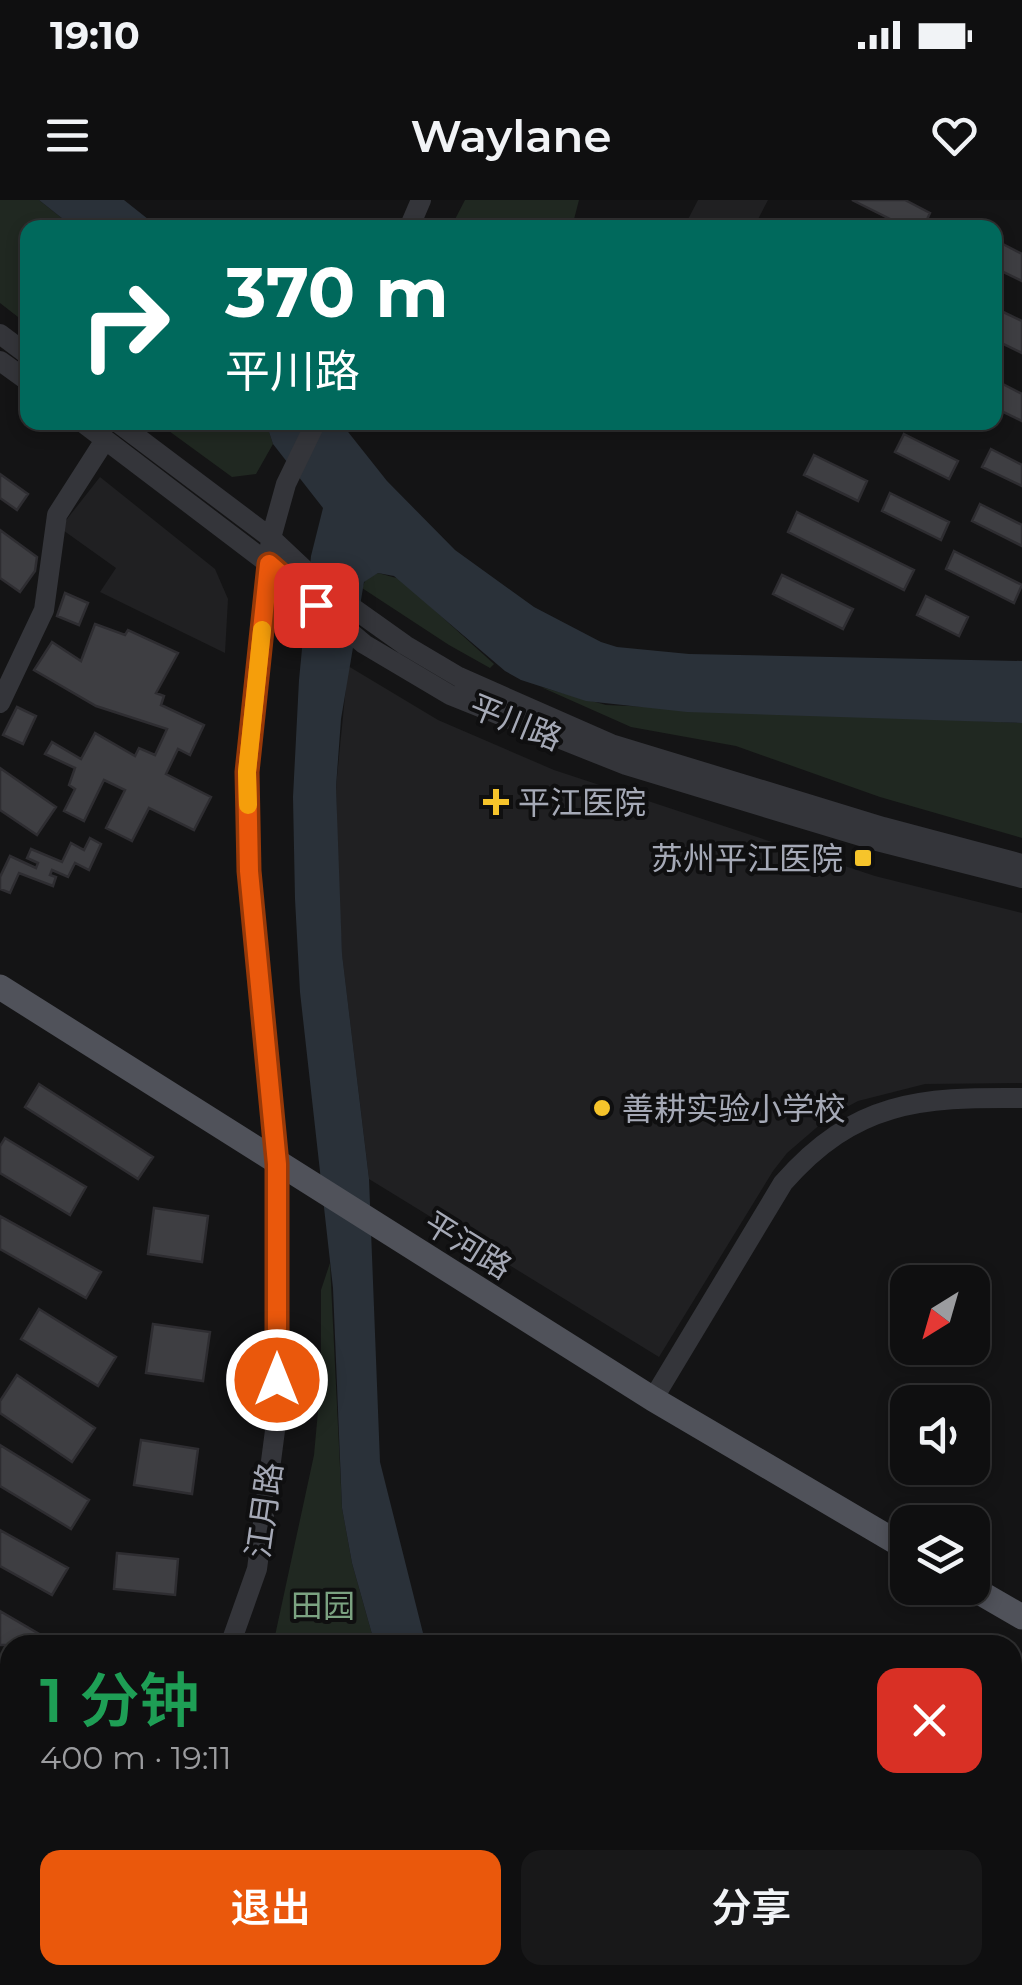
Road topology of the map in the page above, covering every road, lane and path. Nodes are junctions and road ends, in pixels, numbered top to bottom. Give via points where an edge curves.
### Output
1 (312, 430) edge
2 (111, 431) edge
3 (271, 538) junction
4 (269, 564) junction
5 (0, 703) edge
6 (1022, 864) edge
7 (1022, 878) edge
8 (0, 987) edge
9 (1022, 1098) edge
10 (277, 1164) junction
11 (653, 1400) junction
12 (890, 1538) edge
13 (990, 1598) edge
14 (1022, 1617) edge
15 (234, 1635) edge

1 - 3 street, 江月路 via 286,484
2 - 3 street, 平川路
2 - 4 street, 平川路
2 - 5 street via 57,515 44,610
3 - 4 street, 江月路
3 - 6 street, 平川路 via 322,586 459,677 611,744
4 - 7 street, 平川路 via 364,644 468,704 616,762
4 - 10 street, 江月路 via 247,772 249,871
8 - 10 main road, 平河路
9 - 11 street via 899,1104 809,1153 783,1182
10 - 11 main road, 平河路
10 - 15 street, 江月路 via 277,1416 257,1570
11 - 12 main road, 平河路
13 - 14 main road

